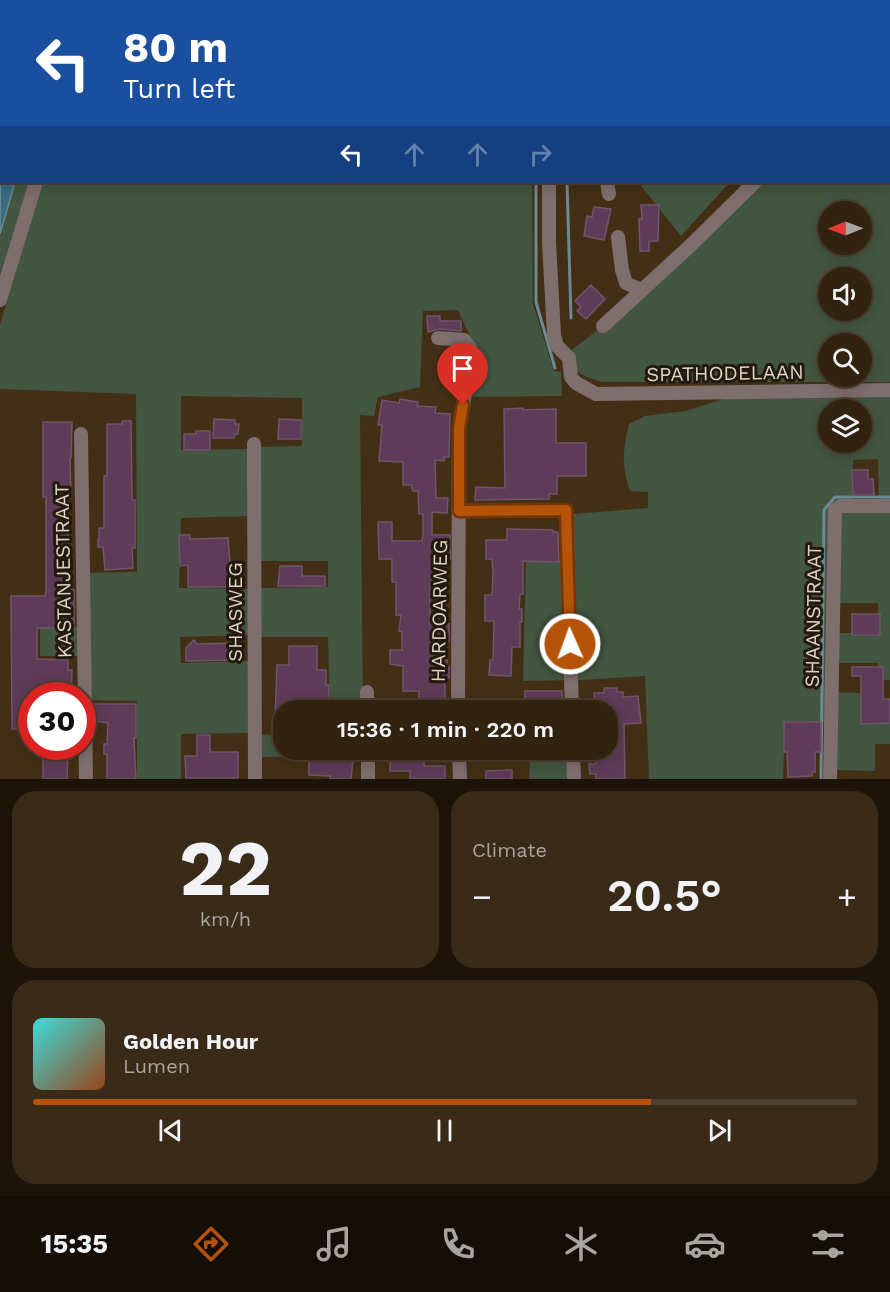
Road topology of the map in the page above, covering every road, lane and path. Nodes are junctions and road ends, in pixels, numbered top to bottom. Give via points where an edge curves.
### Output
1 (36, 183) edge
2 (549, 183) edge
3 (754, 183) edge
4 (618, 237) dead end
5 (641, 290) junction
6 (0, 300) edge
7 (603, 326) dead end
8 (438, 338) dead end
9 (890, 390) edge
10 (81, 434) dead end
11 (254, 444) dead end
12 (890, 506) edge
13 (459, 511) junction
14 (367, 692) dead end
15 (367, 700) edge
16 (458, 700) edge
17 (572, 700) edge
18 (368, 760) edge
19 (459, 760) edge
20 (573, 760) edge
21 (86, 779) edge
22 (255, 779) edge
23 (368, 779) edge
24 (460, 779) edge
25 (574, 779) edge
26 (830, 779) edge

1 - 6 street
2 - 9 street, SPATHODELAAN via 552,317 556,346 569,358 576,383 596,394
3 - 5 street
4 - 5 street via 626,283
5 - 7 street
8 - 13 street, HARDOARWEG via 464,340 470,348 470,372 459,428
10 - 21 street, KASTANJESTRAAT
11 - 22 street, SHASWEG
12 - 26 street, SHAANSTRAAT via 841,506 834,510
13 - 16 street, HARDOARWEG
13 - 17 street via 566,510
14 - 15 street
18 - 23 street
19 - 24 street
20 - 25 street

